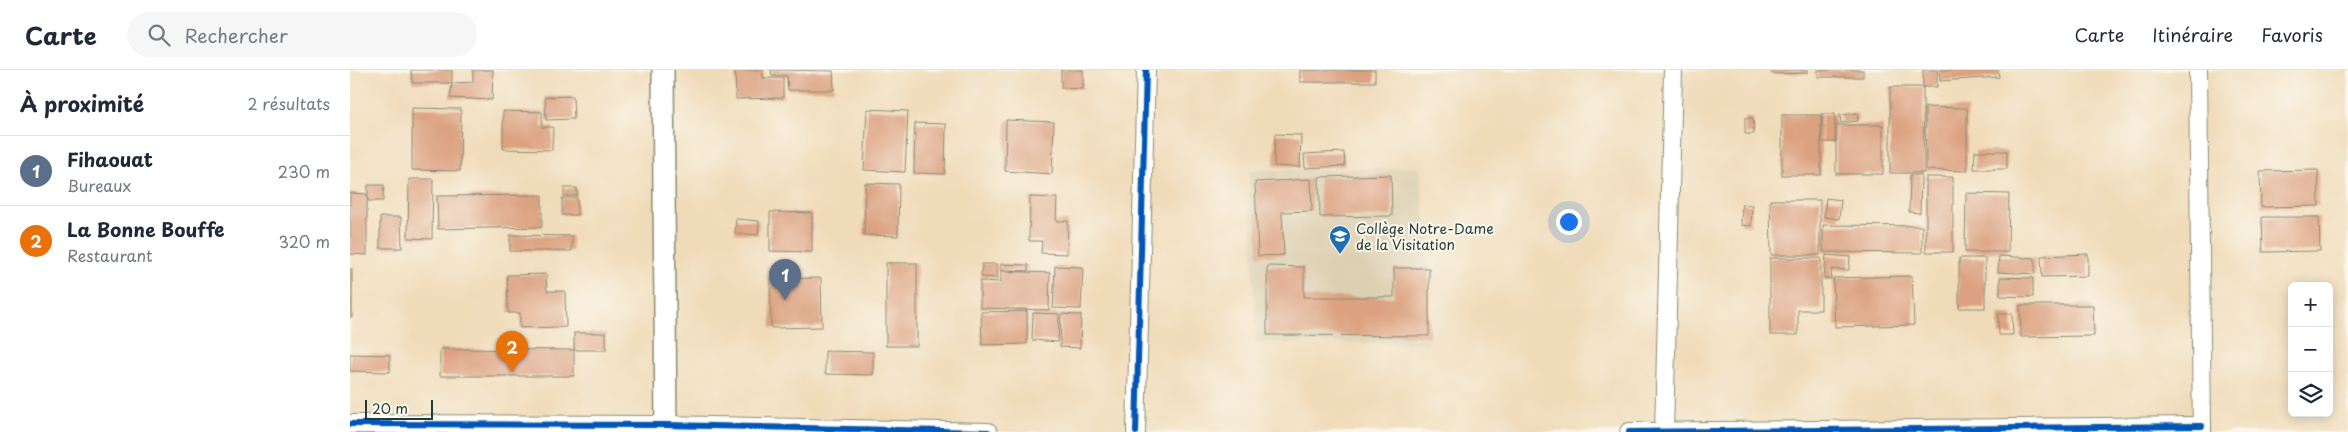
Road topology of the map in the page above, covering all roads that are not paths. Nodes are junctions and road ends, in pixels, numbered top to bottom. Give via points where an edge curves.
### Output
1 (663, 70) edge
2 (1146, 70) edge
3 (1673, 70) edge
4 (2198, 70) edge
5 (350, 424) edge
6 (666, 429) edge
7 (2202, 429) edge
8 (988, 432) edge
9 (1136, 432) edge
10 (1629, 432) edge
11 (1664, 432) edge

1 - 6 street
2 - 9 street
3 - 11 street
4 - 7 street
5 - 6 street
6 - 8 street
7 - 11 street
10 - 11 street

